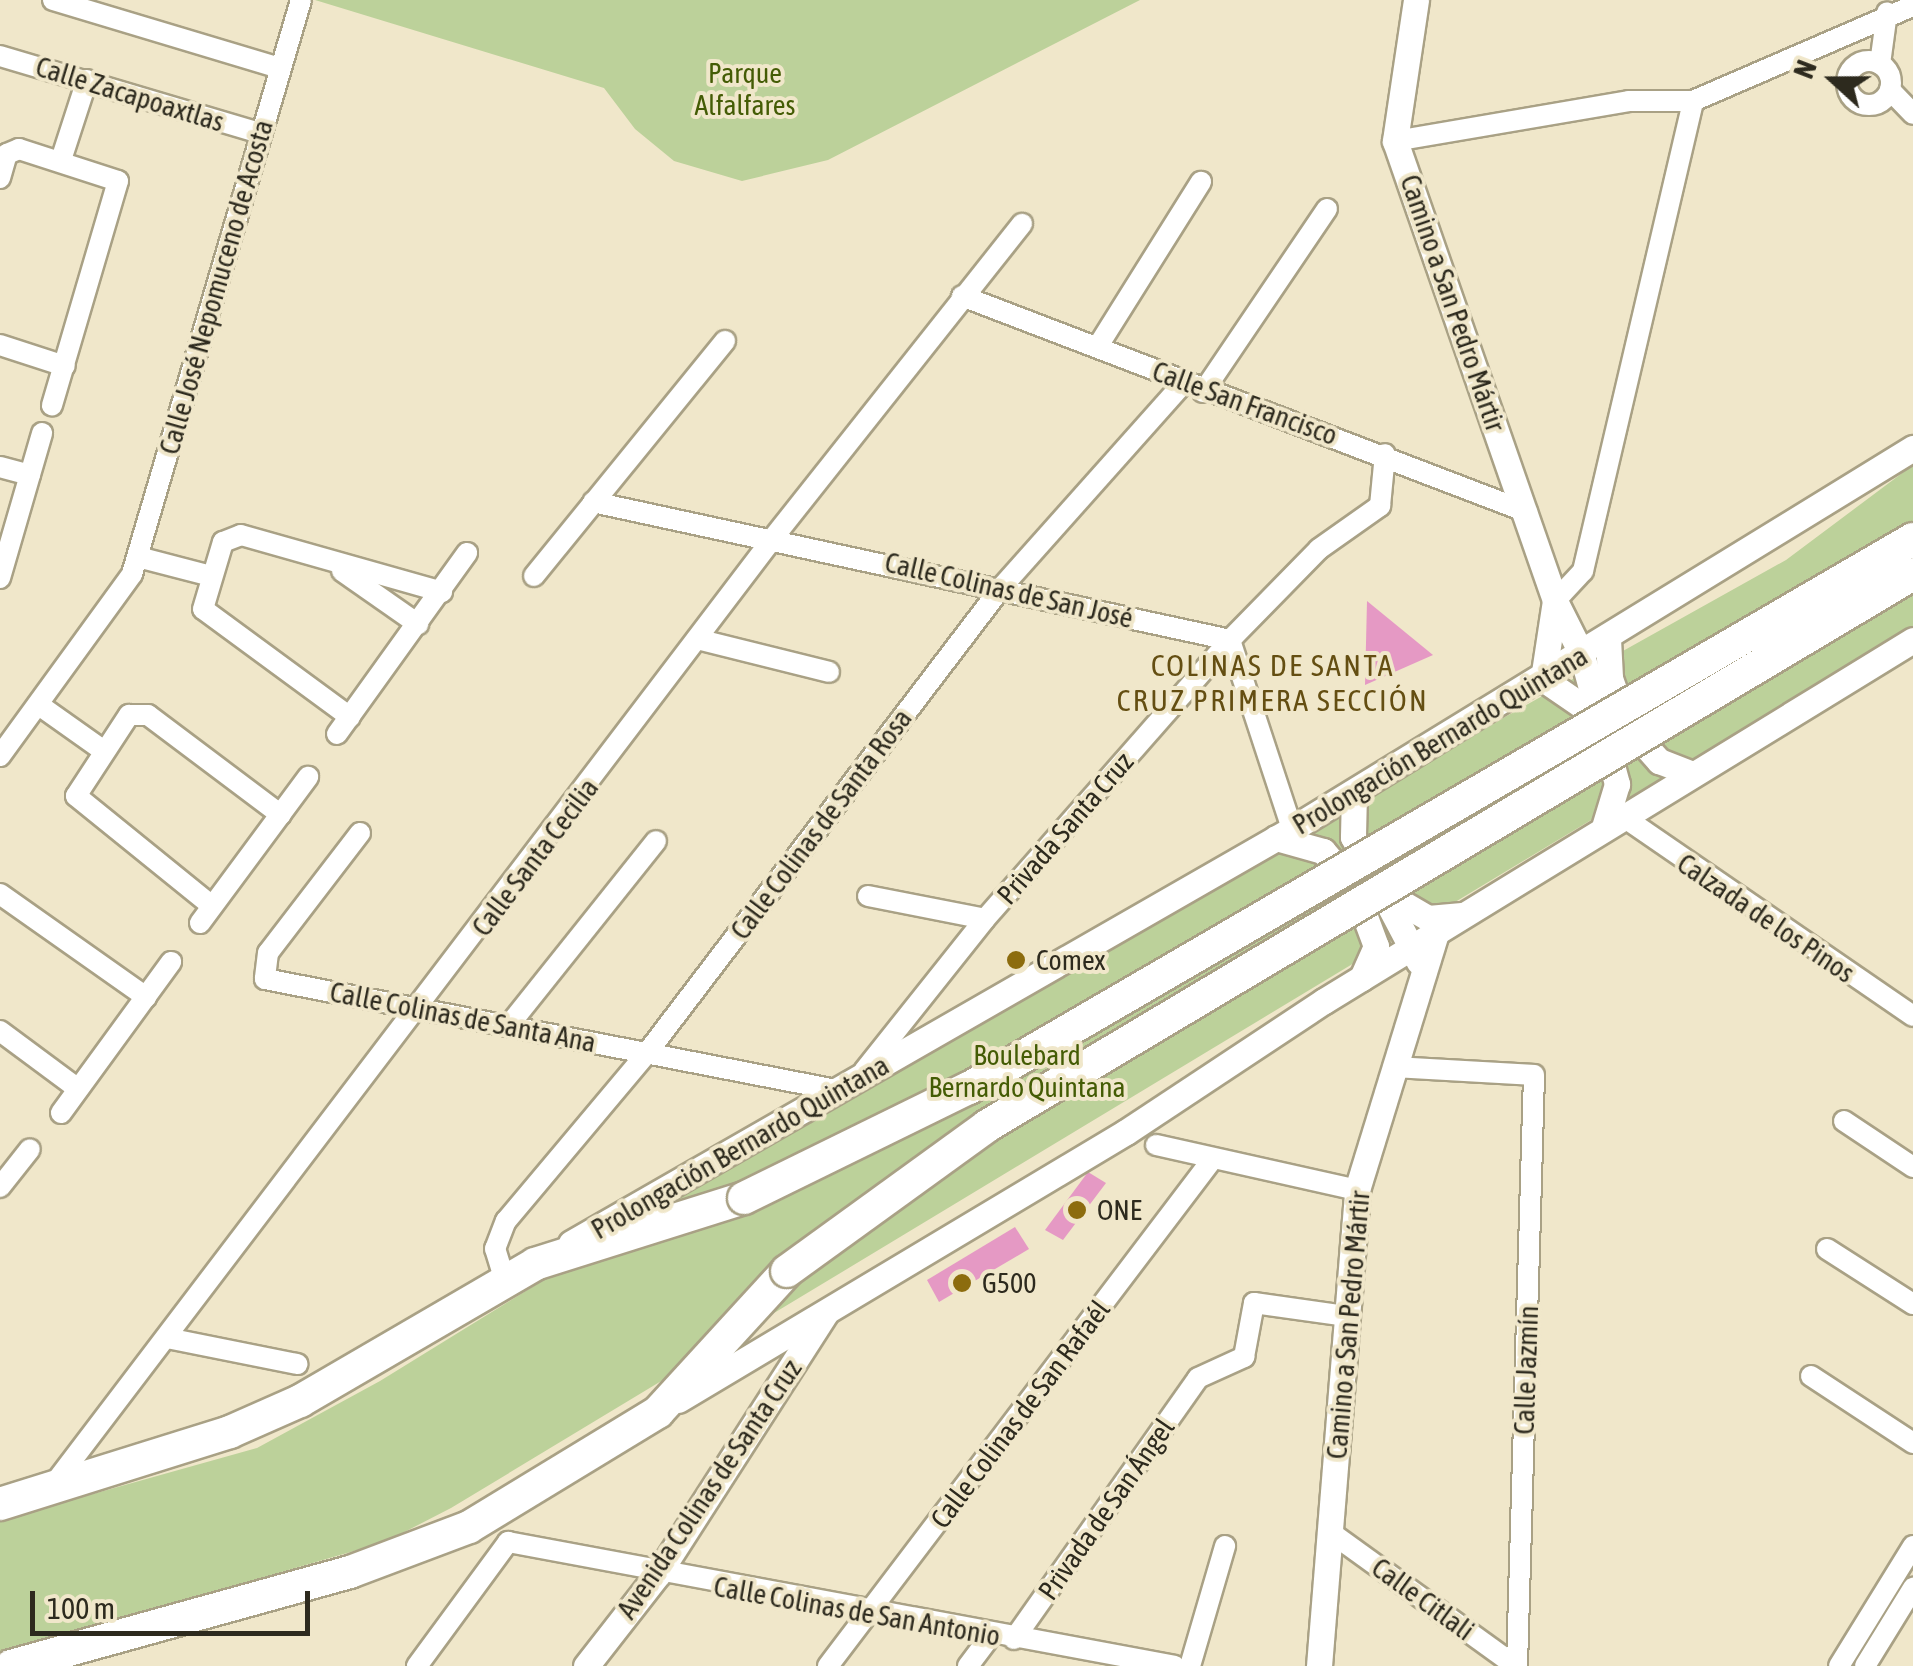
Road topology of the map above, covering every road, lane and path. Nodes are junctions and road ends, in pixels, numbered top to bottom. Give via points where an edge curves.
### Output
1 (53, 0) edge
2 (301, 0) edge
3 (1416, 0) edge
4 (1913, 6) edge
5 (1887, 12) junction
6 (1853, 27) junction
7 (0, 56) edge
8 (1880, 64) junction
9 (280, 68) junction
10 (1852, 70) junction
11 (87, 80) junction
12 (1693, 101) junction
13 (1905, 104) edge
14 (260, 133) junction
15 (1395, 141) junction
16 (60, 160) junction
17 (0, 178) edge
18 (1201, 182) dead end
19 (1327, 208) dead end
20 (1022, 224) dead end
21 (962, 296) junction
22 (725, 341) dead end
23 (0, 345) edge
24 (1098, 346) junction
25 (65, 366) junction
26 (1193, 388) junction
27 (52, 405) dead end
28 (42, 433) dead end
29 (1913, 448) edge
30 (1386, 454) junction
31 (0, 468) edge
32 (30, 475) junction
33 (593, 502) junction
34 (1526, 512) junction
35 (773, 538) junction
36 (1913, 539) edge
37 (466, 552) dead end
38 (329, 562) junction
39 (135, 566) junction
40 (1913, 574) edge
41 (211, 576) junction
42 (534, 576) dead end
43 (0, 578) edge
44 (1001, 588) junction
45 (442, 592) junction
46 (1555, 601) junction
47 (418, 624) junction
48 (697, 639) junction
49 (1608, 639) junction
50 (1230, 640) junction
51 (1913, 640) edge
52 (1582, 655) junction
53 (828, 672) dead end
54 (1542, 678) junction
55 (39, 706) junction
56 (1597, 716) junction
57 (8, 730) edge
58 (104, 752) junction
59 (0, 756) edge
60 (1690, 774) junction
61 (308, 778) dead end
62 (1354, 792) junction
63 (282, 815) junction
64 (1613, 822) junction
65 (360, 833) dead end
66 (1284, 834) junction
67 (656, 840) dead end
68 (1376, 887) junction
69 (0, 894) edge
70 (868, 896) dead end
71 (1466, 915) junction
72 (985, 918) junction
73 (1418, 959) junction
74 (171, 962) dead end
75 (1362, 978) junction
76 (146, 997) junction
77 (424, 1007) junction
78 (1913, 1016) edge
79 (510, 1024) junction
80 (0, 1031) edge
81 (646, 1053) junction
82 (1395, 1066) junction
83 (846, 1085) junction
84 (78, 1089) junction
85 (61, 1112) dead end
86 (1844, 1121) dead end
87 (1156, 1145) dead end
88 (30, 1149) dead end
89 (1211, 1161) junction
90 (1913, 1166) edge
91 (1, 1183) edge
92 (1357, 1190) junction
93 (1827, 1249) dead end
94 (534, 1264) junction
95 (505, 1281) junction
96 (1913, 1304) edge
97 (828, 1310) junction
98 (1347, 1316) junction
99 (167, 1338) junction
100 (297, 1364) dead end
101 (1811, 1376) dead end
102 (658, 1412) junction
103 (1913, 1443) edge
104 (50, 1490) junction
105 (0, 1504) edge
106 (1330, 1532) junction
107 (1225, 1546) dead end
108 (1913, 1546) edge
109 (658, 1574) junction
110 (1907, 1584) edge
111 (870, 1612) junction
112 (991, 1635) junction
113 (1014, 1640) junction
114 (11, 1666) edge
115 (417, 1666) edge
116 (586, 1666) edge
117 (828, 1666) edge
118 (968, 1666) edge
119 (1174, 1666) edge
120 (1190, 1666) edge
121 (1320, 1666) edge
122 (1517, 1666) edge
123 (1838, 1666) edge
124 (1865, 1666) edge

1 - 9 street
2 - 9 street, Calle José Nepomuceno de Acosta
3 - 15 street, Camino a San Pedro Mártir
4 - 5 street
5 - 6 street
5 - 8 street
6 - 10 street
6 - 12 street
7 - 11 street, Calle Zacapoaxtlas
8 - 10 street
8 - 13 street
9 - 14 street, Calle José Nepomuceno de Acosta
10 - 13 street via 1846,84 1858,103
11 - 14 street, Calle Zacapoaxtlas
11 - 16 street
12 - 15 street via 1630,101
12 - 46 street via 1583,571
14 - 39 street, Calle José Nepomuceno de Acosta
15 - 34 street, Camino a San Pedro Mártir
16 - 17 street via 11,149
16 - 25 street via 118,184
18 - 24 street
19 - 26 street, Calle Colinas de Santa Rosa
20 - 21 street, Calle Santa Cecilia
21 - 24 street, Calle San Francisco
21 - 35 street, Calle Santa Cecilia
22 - 33 street
23 - 25 street
24 - 26 street, Calle San Francisco
25 - 27 street
26 - 30 street, Calle San Francisco
26 - 44 street, Calle Colinas de Santa Rosa
28 - 32 street
29 - 49 street, Prolongación Bernardo Quintana
30 - 34 street, Calle San Francisco
30 - 50 street, Privada Santa Cruz via 1380,506 1320,550
31 - 32 street
32 - 43 street
33 - 35 street, Calle Colinas de San José
33 - 42 street
34 - 46 street, Camino a San Pedro Mártir
35 - 44 street, Calle Colinas de San José
35 - 48 street, Calle Santa Cecilia
36 - 94 main road, bridge via 968,1088 744,1198
37 - 45 street
38 - 41 street via 230,536
38 - 45 street
38 - 47 street
39 - 41 street
39 - 55 street, Calle José Nepomuceno de Acosta
40 - 102 main road, bridge via 987,1126 788,1271
41 - 47 street via 203,609 210,618 344,726
44 - 50 street, Calle Colinas de San José
44 - 81 street, Calle Colinas de Santa Rosa
45 - 47 street
46 - 52 street, Camino a San Pedro Mártir
46 - 54 street, Camino a San Pedro Mártir
48 - 53 street
48 - 77 street, Calle Santa Cecilia
49 - 52 street, Prolongación Bernardo Quintana
49 - 60 street via 1610,678 1626,724 1658,761
50 - 66 street
50 - 72 street, Privada Santa Cruz
51 - 60 street
52 - 54 street, Prolongación Bernardo Quintana
52 - 56 street, Camino a San Pedro Mártir
54 - 56 street
54 - 62 street, Prolongación Bernardo Quintana
55 - 57 street, Calle José Nepomuceno de Acosta
55 - 58 street
56 - 64 street, Camino a San Pedro Mártir via 1617,784
57 - 59 street, Calle José Nepomuceno de Acosta
58 - 63 street via 130,715 143,713
58 - 63 street via 77,788 78,803 206,915
60 - 64 street
61 - 63 street
62 - 66 street, Prolongación Bernardo Quintana
62 - 68 street via 1354,837
64 - 71 street
64 - 78 street, Calzada de los Pinos
65 - 77 street, Calle Colinas de Santa Ana via 268,953 261,973
66 - 75 street via 1323,851 1354,887 1376,946
66 - 83 street, Prolongación Bernardo Quintana
67 - 79 street
68 - 71 street via 1428,918
68 - 73 street
69 - 76 street
70 - 72 street
71 - 73 street, Camino a San Pedro Mártir via 1436,934
72 - 83 street, Privada Santa Cruz
73 - 75 street
73 - 82 street, Camino a San Pedro Mártir
74 - 76 street
75 - 97 street via 1126,1132
76 - 84 street
77 - 79 street, Calle Colinas de Santa Ana
77 - 99 street, Calle Santa Cecilia
79 - 81 street, Calle Colinas de Santa Ana
80 - 84 street
81 - 83 street, Calle Colinas de Santa Ana
81 - 95 street, Calle Colinas de Santa Rosa via 506,1221 495,1249
82 - 92 street, Camino a San Pedro Mártir
82 - 122 street, Calle Jazmín via 1534,1075
83 - 94 street, Prolongación Bernardo Quintana
84 - 85 street
86 - 90 street
87 - 89 street
88 - 91 street
89 - 92 street
89 - 111 street, Calle Colinas de San Rafaél
92 - 98 street, Camino a San Pedro Mártir
93 - 96 street
94 - 95 main road, Prolongación Bernardo Quintana
95 - 104 main road, Prolongación Bernardo Quintana via 300,1401
97 - 102 street
97 - 109 street, Avenida Colinas de Santa Cruz
98 - 106 street, Camino a San Pedro Mártir
98 - 113 street, Privada de San Ángel via 1258,1300 1242,1360 1198,1378
99 - 100 street
99 - 104 street, Calle Santa Cecilia
101 - 103 street
102 - 114 main road via 469,1527 419,1548
104 - 105 main road, Prolongación Bernardo Quintana
106 - 121 street, Camino a San Pedro Mártir
106 - 122 street, Calle Citlali
107 - 120 street
108 - 110 street
109 - 111 street, Calle Colinas de San Antonio
109 - 115 street, Calle Colinas de San Antonio via 508,1542
109 - 116 street, Avenida Colinas de Santa Cruz
110 - 123 street
110 - 124 street
111 - 112 street, Calle Colinas de San Antonio
111 - 117 street, Calle Colinas de San Rafaél
112 - 113 street, Calle Colinas de San Antonio
112 - 118 street
113 - 119 street, Calle Colinas de San Antonio

